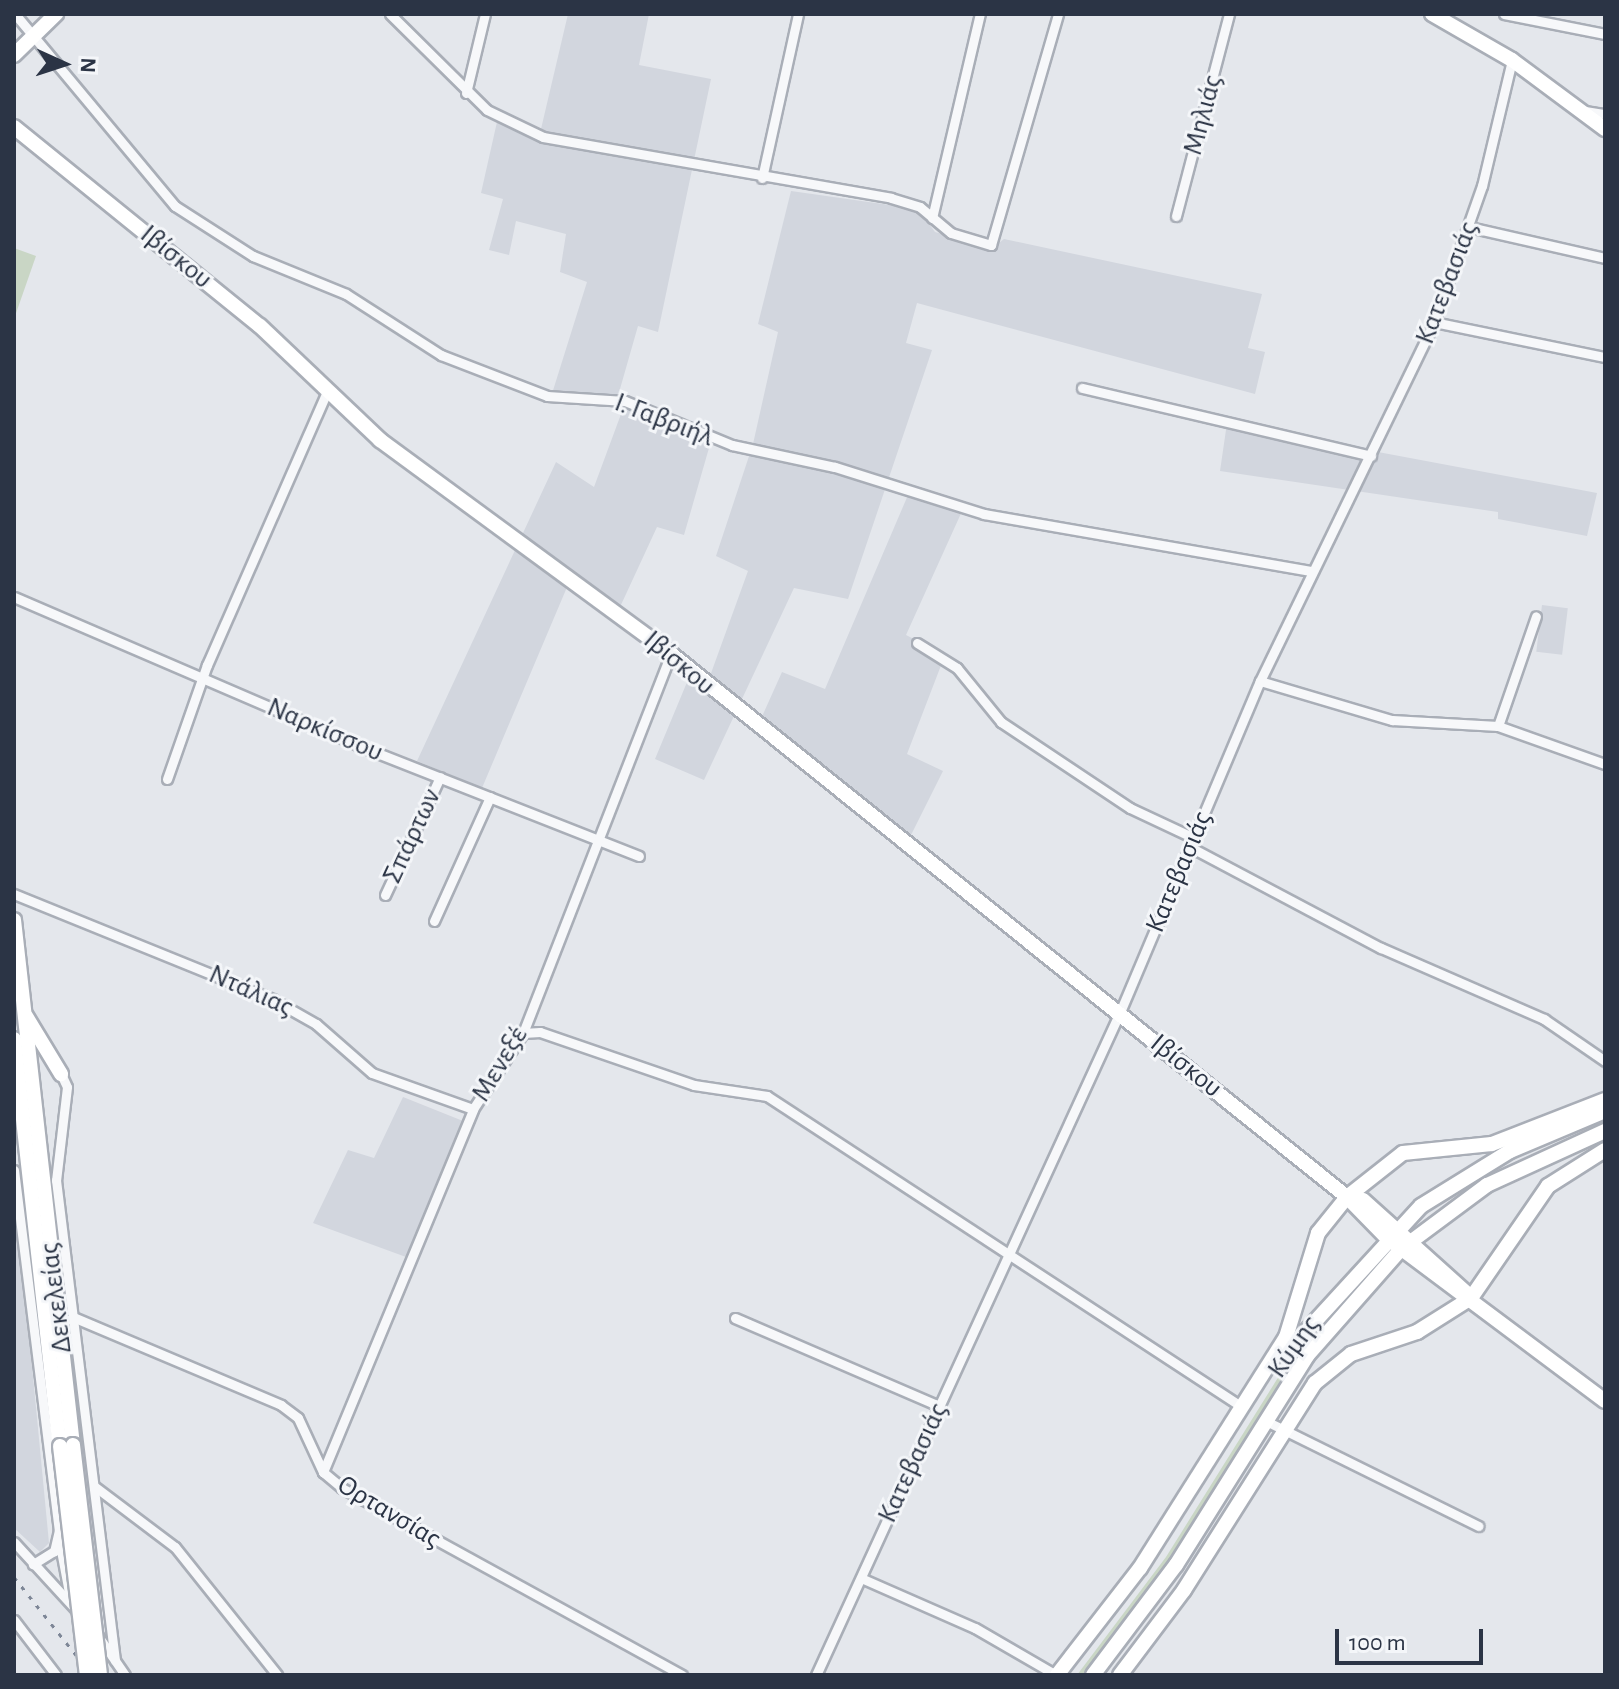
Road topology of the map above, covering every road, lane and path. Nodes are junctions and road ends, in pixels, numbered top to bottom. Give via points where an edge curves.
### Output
1 (15, 14) edge
2 (56, 14) edge
3 (390, 14) edge
4 (485, 14) edge
5 (798, 14) edge
6 (980, 14) edge
7 (1058, 14) edge
8 (1229, 14) edge
9 (1432, 14) edge
10 (1504, 14) edge
11 (1605, 34) edge
12 (33, 37) junction
13 (14, 55) edge
14 (1512, 60) junction
15 (466, 93) junction
16 (1579, 110) junction
17 (1605, 114) edge
18 (14, 127) edge
19 (1605, 129) edge
20 (762, 178) junction
21 (1176, 216) dead end
22 (932, 218) junction
23 (1469, 227) junction
24 (1605, 258) edge
25 (1434, 322) junction
26 (1605, 357) edge
27 (1082, 388) dead end
28 (328, 389) junction
29 (1371, 456) junction
30 (1312, 571) junction
31 (14, 597) edge
32 (1536, 616) dead end
33 (917, 643) dead end
34 (671, 654) junction
35 (204, 678) junction
36 (1260, 681) junction
37 (1498, 726) junction
38 (1605, 764) edge
39 (440, 777) junction
40 (167, 779) dead end
41 (490, 797) junction
42 (596, 840) junction
43 (1192, 842) junction
44 (639, 856) dead end
45 (14, 894) edge
46 (385, 895) dead end
47 (14, 920) edge
48 (434, 921) dead end
49 (1120, 1012) junction
50 (24, 1013) junction
51 (523, 1033) junction
52 (14, 1039) edge
53 (1605, 1061) edge
54 (61, 1074) junction
55 (33, 1091) junction
56 (18, 1099) edge
57 (1605, 1100) edge
58 (473, 1109) junction
59 (1605, 1111) edge
60 (1605, 1131) edge
61 (1605, 1150) edge
62 (14, 1170) edge
63 (1347, 1197) junction
64 (1392, 1233) junction
65 (1406, 1244) junction
66 (1009, 1254) junction
67 (1471, 1298) junction
68 (73, 1317) junction
69 (735, 1318) dead end
70 (1605, 1401) edge
71 (939, 1406) junction
72 (1242, 1407) junction
73 (1266, 1421) junction
74 (1283, 1430) junction
75 (67, 1446) junction
76 (323, 1472) junction
77 (94, 1486) junction
78 (1478, 1526) dead end
79 (59, 1540) junction
80 (14, 1542) edge
81 (33, 1564) junction
82 (861, 1578) junction
83 (72, 1605) junction
84 (14, 1620) edge
85 (115, 1660) junction
86 (56, 1675) edge
87 (87, 1675) edge
88 (100, 1675) edge
89 (125, 1675) edge
90 (277, 1675) edge
91 (682, 1675) edge
92 (816, 1675) edge
93 (1056, 1675) edge
94 (1070, 1675) edge
95 (1093, 1675) edge
96 (1120, 1675) edge

1 - 12 street, Ι. Γαβριήλ
2 - 12 street
3 - 15 street
4 - 15 street
5 - 20 street
6 - 22 street
7 - 22 street via 999,238 982,244
8 - 21 street, Μηλιάς
9 - 14 street
10 - 11 street
12 - 13 street
12 - 30 street, Ι. Γαβριήλ via 175,206 253,256 346,294 441,355 547,396 625,401 732,445 835,467 971,511
14 - 16 street
14 - 23 street, Κατεβασιάς
15 - 20 street via 522,129 571,147
16 - 17 street
16 - 19 street
18 - 28 street, Ιβίσκου
20 - 22 street via 891,198
23 - 24 street
23 - 25 street, Κατεβασιάς
25 - 26 street
25 - 29 street, Κατεβασιάς
27 - 29 street
28 - 34 street, Ιβίσκου via 390,448
28 - 35 street
29 - 30 street, Κατεβασιάς
30 - 36 street, Κατεβασιάς
31 - 35 street, Ναρκίσσου
32 - 37 street
33 - 43 street via 957,668 1001,722 1130,808
34 - 42 street, Μενεξέ
34 - 49 street, Ιβίσκου via 1004,928
35 - 39 street, Ναρκίσσου
35 - 40 street
36 - 37 street via 1392,720
36 - 43 street, Κατεβασιάς
37 - 38 street
39 - 41 street, Ναρκίσσου
39 - 46 street, Σπάρτων
41 - 42 street, Ναρκίσσου
41 - 48 street
42 - 44 street, Ναρκίσσου
42 - 51 street, Μενεξέ
43 - 49 street, Κατεβασιάς
43 - 53 street via 1381,948 1544,1019
45 - 58 street, Ντάλιας via 272,999 316,1024 372,1073
47 - 50 street, Δεκελείας
49 - 63 street, Ιβίσκου
49 - 66 street, Κατεβασιάς
50 - 54 street
50 - 55 street, Δεκελείας
51 - 58 street, Μενεξέ
51 - 66 street via 540,1032 694,1085 757,1092
52 - 56 street, Δεκελείας
54 - 55 street via 44,1073
54 - 68 street via 67,1087 56,1164
55 - 75 street, Δεκελείας
56 - 75 street, Δεκελείας
57 - 63 street via 1492,1144 1403,1153
58 - 76 street, Μενεξέ
59 - 64 street, Κύμης via 1476,1170
60 - 65 street, Κύμης via 1487,1185
61 - 67 street via 1548,1186
62 - 79 street
63 - 64 street, Ιβίσκου via 1363,1200
63 - 72 street via 1318,1233 1298,1316
64 - 65 street, Ιβίσκου
64 - 94 street, Κύμης via 1292,1344 1161,1555
65 - 67 street, Ιβίσκου
65 - 73 street, Κύμης via 1322,1336
66 - 71 street, Κατεβασιάς
66 - 72 street
67 - 70 street, Ιβίσκου
67 - 74 street via 1417,1332 1339,1361
68 - 76 street, Ορτανσίας via 281,1405 298,1418
68 - 77 street
69 - 71 street
71 - 82 street, Κατεβασιάς
72 - 93 street via 1140,1568
73 - 74 street
73 - 95 street, Κύμης via 1176,1565
74 - 78 street
74 - 96 street via 1184,1590
75 - 87 street, Δεκελείας, bridge
75 - 88 street, Δεκελείας, bridge
76 - 91 street, Ορτανσίας via 377,1509
77 - 85 street
77 - 90 street via 175,1547
79 - 81 street
79 - 83 street
80 - 81 street
81 - 83 street
82 - 92 street, Κατεβασιάς
82 - 93 street via 975,1628
83 - 85 street
84 - 86 street
85 - 89 street

